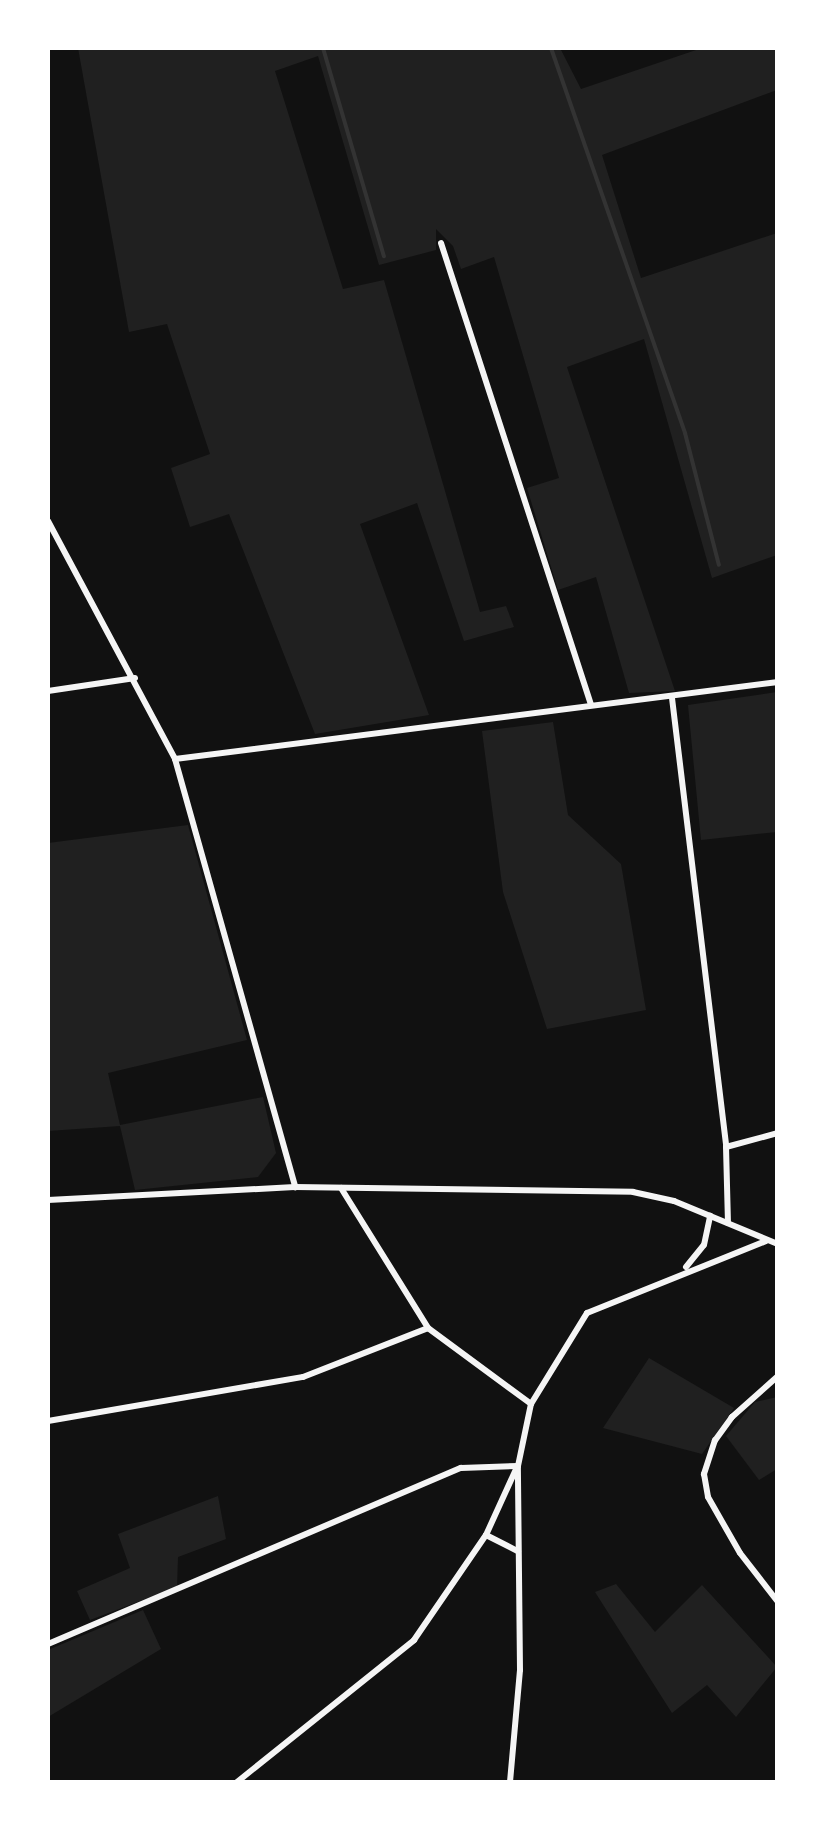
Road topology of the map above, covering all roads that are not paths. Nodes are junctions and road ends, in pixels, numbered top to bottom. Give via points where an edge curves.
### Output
1 (442, 243) dead end
2 (48, 522) edge
3 (136, 678) junction
4 (778, 682) edge
5 (48, 691) edge
6 (672, 698) junction
7 (591, 704) junction
8 (175, 759) junction
9 (778, 1133) edge
10 (726, 1147) junction
11 (295, 1187) junction
12 (341, 1188) junction
13 (48, 1200) edge
14 (710, 1216) junction
15 (728, 1223) junction
16 (768, 1240) junction
17 (778, 1244) edge
18 (686, 1268) junction
19 (428, 1328) junction
20 (778, 1376) edge
21 (531, 1404) junction
22 (48, 1421) edge
23 (518, 1466) junction
24 (486, 1535) junction
25 (518, 1550) junction
26 (778, 1602) edge
27 (48, 1644) edge
28 (237, 1782) edge
29 (510, 1782) edge

1 - 7 street
2 - 3 street
3 - 5 street
3 - 8 street
4 - 6 street
6 - 7 street
6 - 10 street
7 - 8 street
8 - 11 street
9 - 10 street
10 - 15 street
11 - 12 street
11 - 13 street
12 - 14 street via 633,1192
12 - 19 street
14 - 15 street
14 - 18 street via 704,1245
15 - 16 street
16 - 17 street
16 - 18 street
18 - 21 street via 587,1313
19 - 21 street
19 - 22 street via 303,1377
20 - 26 street via 714,1440 704,1474 708,1496 740,1553
21 - 23 street
23 - 24 street
23 - 25 street
23 - 27 street via 461,1468
24 - 25 street
24 - 28 street via 414,1640
25 - 29 street via 520,1670

